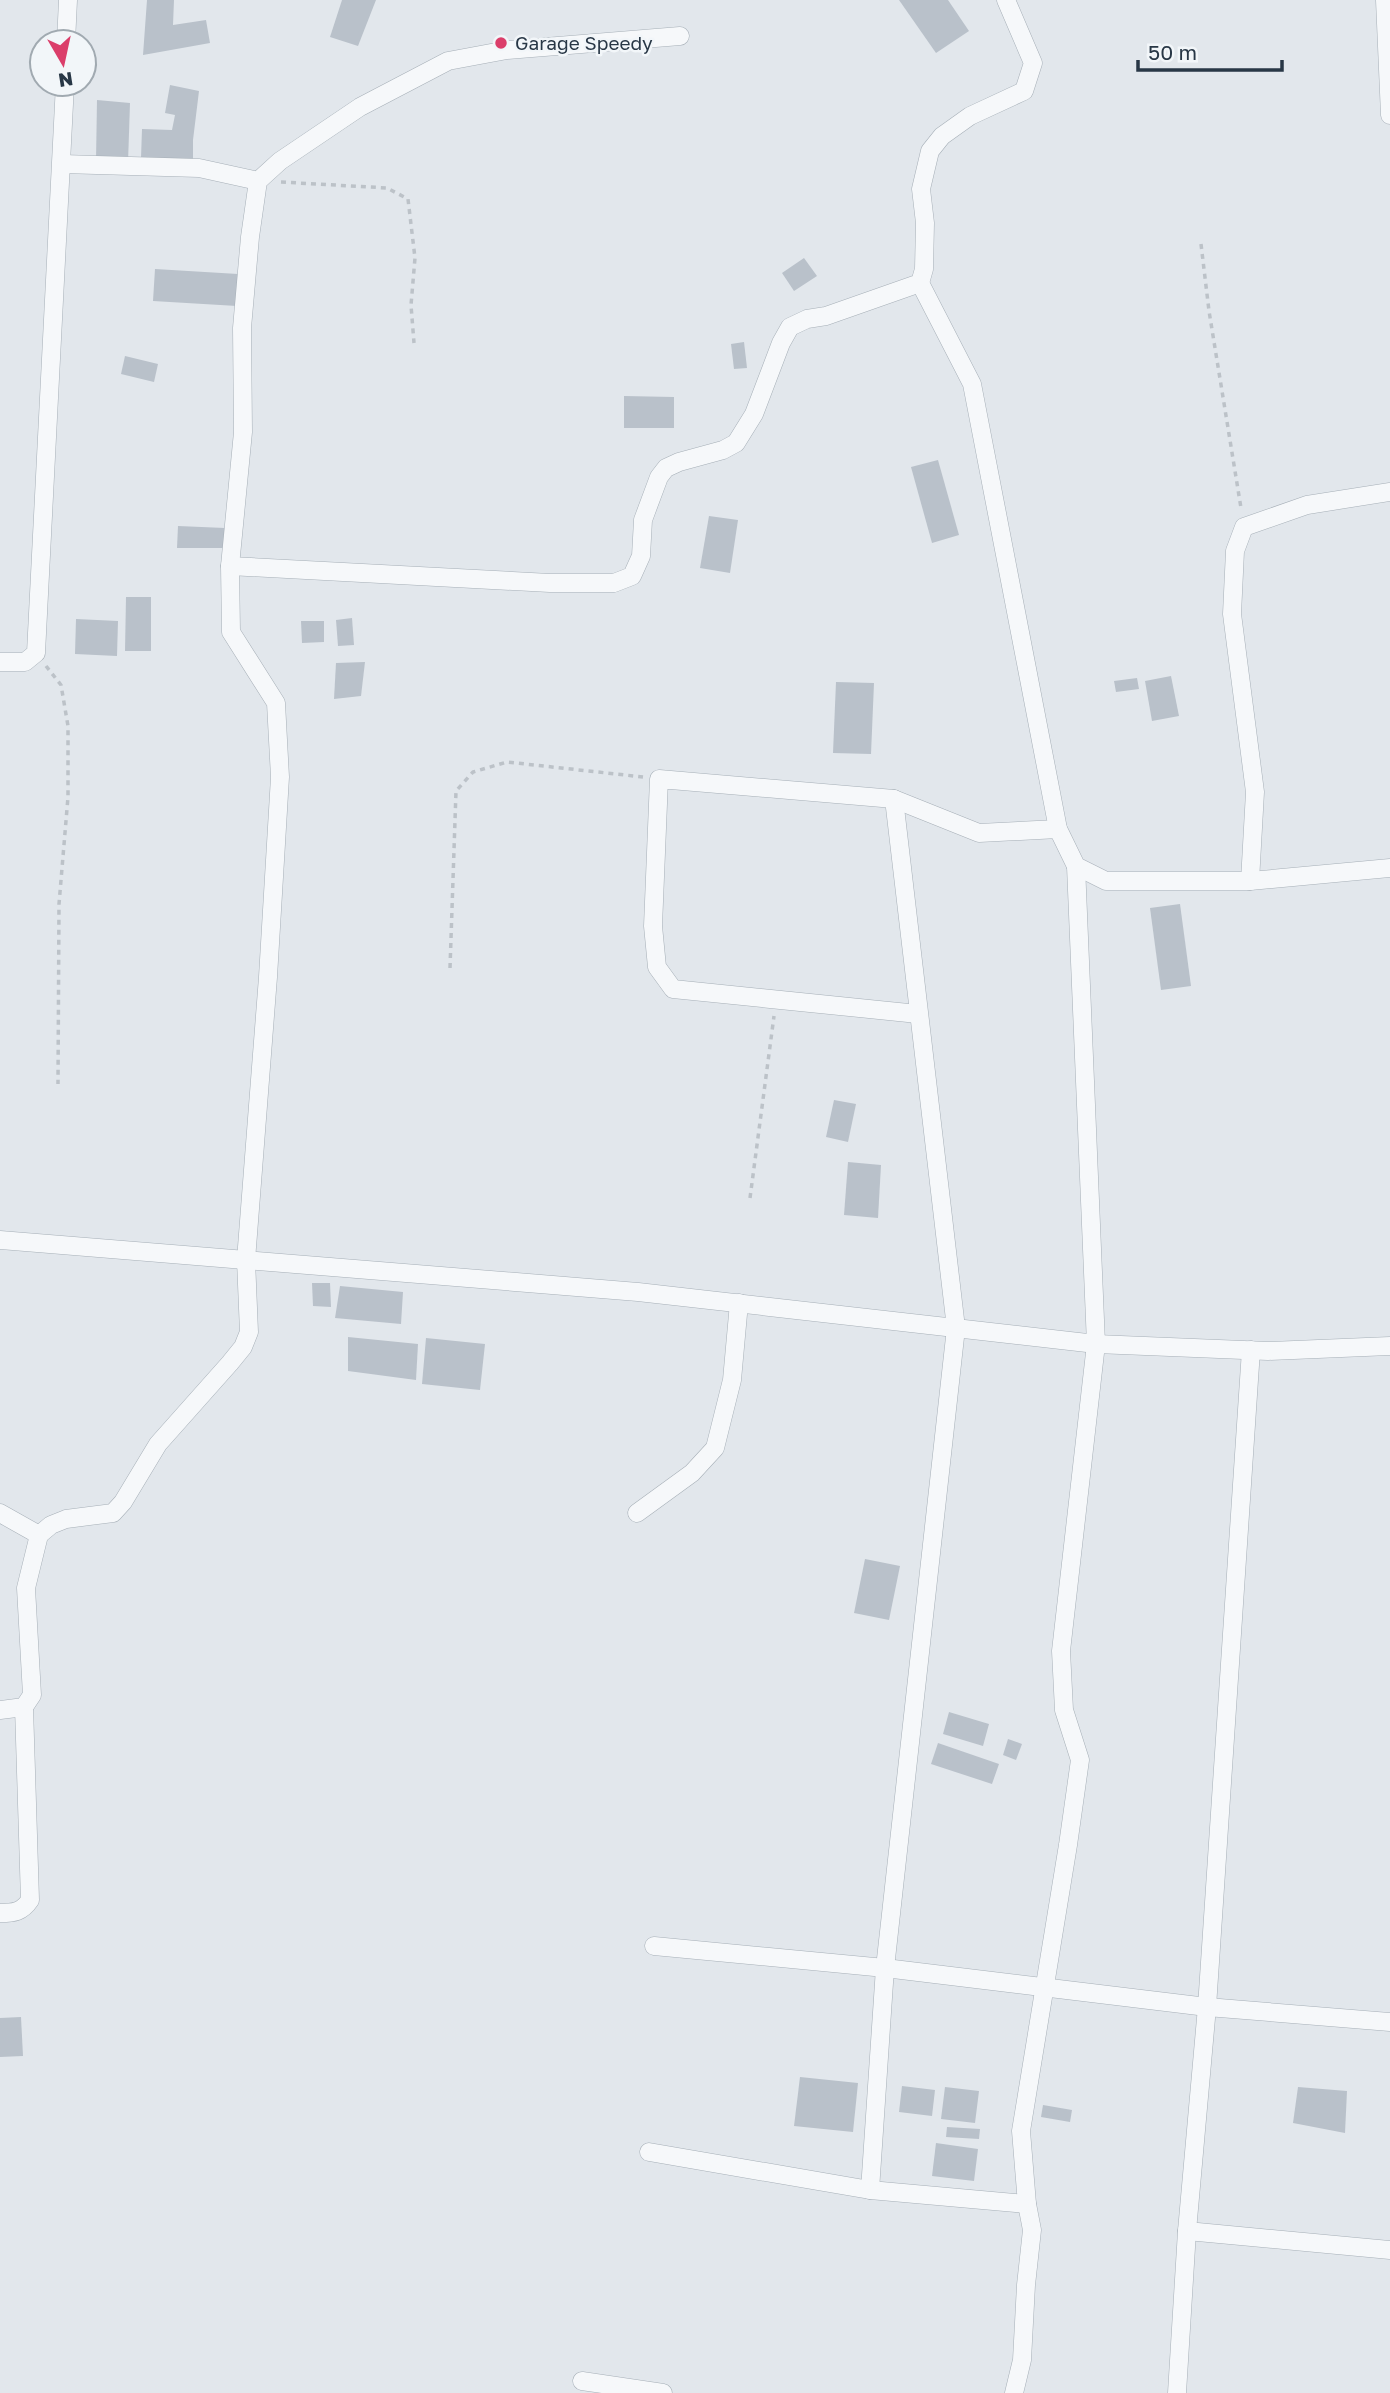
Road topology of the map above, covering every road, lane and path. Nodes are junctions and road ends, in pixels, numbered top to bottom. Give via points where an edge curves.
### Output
1 (68, 0) edge
2 (1006, 0) edge
3 (1385, 0) edge
4 (67, 28) edge
5 (680, 36) dead end
6 (64, 98) edge
7 (1390, 115) edge
8 (62, 164) junction
9 (258, 181) junction
10 (1201, 244) dead end
11 (920, 282) junction
12 (414, 343) dead end
13 (1390, 492) edge
14 (1244, 527) junction
15 (230, 566) junction
16 (36, 653) junction
17 (0, 662) edge
18 (659, 779) junction
19 (894, 799) junction
20 (1058, 829) junction
21 (1076, 866) junction
22 (1390, 868) edge
23 (1250, 881) junction
24 (450, 968) dead end
25 (776, 1000) junction
26 (918, 1014) junction
27 (58, 1084) dead end
28 (750, 1198) dead end
29 (0, 1240) edge
30 (246, 1260) junction
31 (739, 1303) junction
32 (956, 1328) junction
33 (1096, 1344) junction
34 (1390, 1346) edge
35 (1251, 1350) junction
36 (0, 1513) edge
37 (637, 1513) dead end
38 (39, 1535) junction
39 (24, 1707) junction
40 (0, 1710) edge
41 (0, 1913) edge
42 (654, 1946) dead end
43 (885, 1968) junction
44 (1045, 1987) junction
45 (1208, 2007) junction
46 (1390, 2022) edge
47 (649, 2152) dead end
48 (870, 2190) junction
49 (1027, 2204) junction
50 (1187, 2231) junction
51 (1390, 2250) edge
52 (582, 2381) dead end
53 (663, 2393) edge
54 (1014, 2393) edge
55 (1177, 2393) edge

1 - 4 street
2 - 11 street via 1033,63 1024,91 970,116 942,136 930,152 920,189 925,223 925,269
3 - 7 street
5 - 9 street via 507,50 448,61 360,107
6 - 8 street
8 - 9 street via 199,168
8 - 16 street
9 - 12 path via 387,188 408,199 415,258
9 - 15 street via 242,328 243,432
10 - 14 path
11 - 15 street via 790,327 754,414 736,443 679,462 659,477 643,520 641,556 632,576 614,583 550,583
11 - 20 street via 972,384
13 - 14 street via 1307,505
14 - 23 street via 1235,551 1232,614 1255,792
15 - 30 street via 231,632 276,703 280,777
16 - 17 street via 25,662
16 - 27 path via 61,685 68,726 68,797 59,904
18 - 19 street
18 - 24 path via 507,762 473,772 456,791
18 - 25 street via 653,926 657,967 673,989
19 - 20 street via 979,833
19 - 26 street
20 - 21 street
21 - 23 street via 1106,881
21 - 33 street
22 - 23 street
25 - 26 street
25 - 28 path
26 - 32 street
29 - 30 street
30 - 31 street
30 - 38 street via 249,1332 243,1346 158,1444 114,1513 66,1519
31 - 32 street
31 - 37 street via 732,1380 715,1448 692,1473
32 - 33 street
32 - 43 street
33 - 35 street
33 - 44 street via 1061,1651 1064,1710 1080,1760
34 - 35 street
35 - 45 street
36 - 38 street
38 - 39 street via 26,1588 32,1695
39 - 40 street
39 - 41 street via 30,1900 24,1909
42 - 43 street
43 - 44 street
43 - 48 street
44 - 45 street
44 - 49 street via 1021,2132
45 - 46 street
45 - 50 street
47 - 48 street
48 - 49 street
49 - 54 street via 1032,2230
50 - 51 street
50 - 55 street
52 - 53 street

